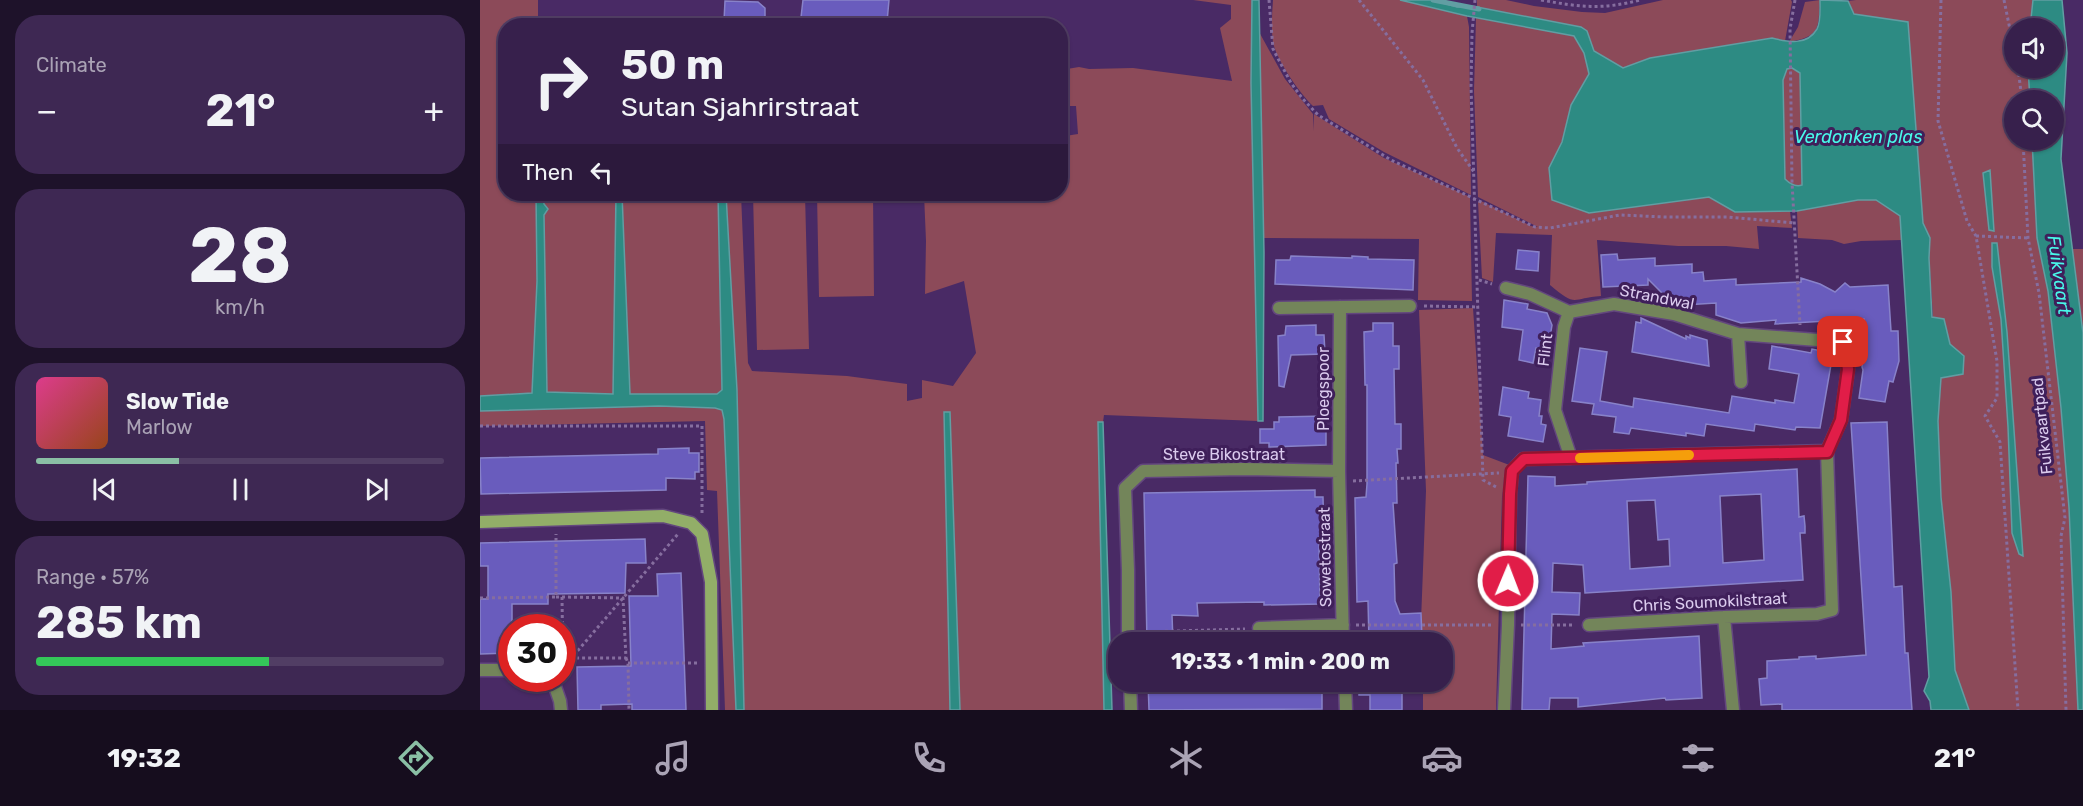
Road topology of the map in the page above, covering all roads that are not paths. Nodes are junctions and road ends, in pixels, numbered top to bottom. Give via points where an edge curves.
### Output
1 (1506, 288) dead end
2 (1410, 306) road end
3 (1340, 307) junction
4 (1279, 308) dead end
5 (1569, 312) junction
6 (1738, 334) junction
7 (1741, 382) dead end
8 (1827, 452) junction
9 (1571, 458) junction
10 (1340, 476) junction
11 (480, 522) edge
12 (1724, 617) junction
13 (1589, 625) road end
14 (1343, 626) junction
15 (1259, 628) road end
16 (1128, 632) edge
17 (1343, 632) edge
18 (480, 670) edge
19 (498, 670) edge
20 (557, 692) edge
21 (1130, 692) edge
22 (1345, 692) edge
23 (561, 710) edge
24 (712, 710) edge
25 (1131, 710) edge
26 (1346, 710) edge
27 (1504, 710) edge
28 (1733, 710) edge

1 - 5 street
2 - 3 street
3 - 4 street
3 - 10 street, Ploegspoor
5 - 6 street, Strandwal via 1614,304 1674,314
5 - 9 street, Flint via 1555,410
6 - 7 street
6 - 8 street, Strandwal via 1843,342 1848,369 1841,420
8 - 9 street
8 - 12 street, Chris Soumokilstraat via 1832,610 1817,614
9 - 27 street via 1524,459 1512,471
10 - 14 street, Sowetostraat
10 - 16 street, Steve Bikostraat via 1244,468 1143,471 1125,488
11 - 24 street via 663,516 688,522 702,534 711,582
12 - 13 street, Chris Soumokilstraat
12 - 28 street
14 - 15 street
14 - 17 street, Sowetostraat
18 - 19 street
20 - 23 street
21 - 25 street
22 - 26 street

